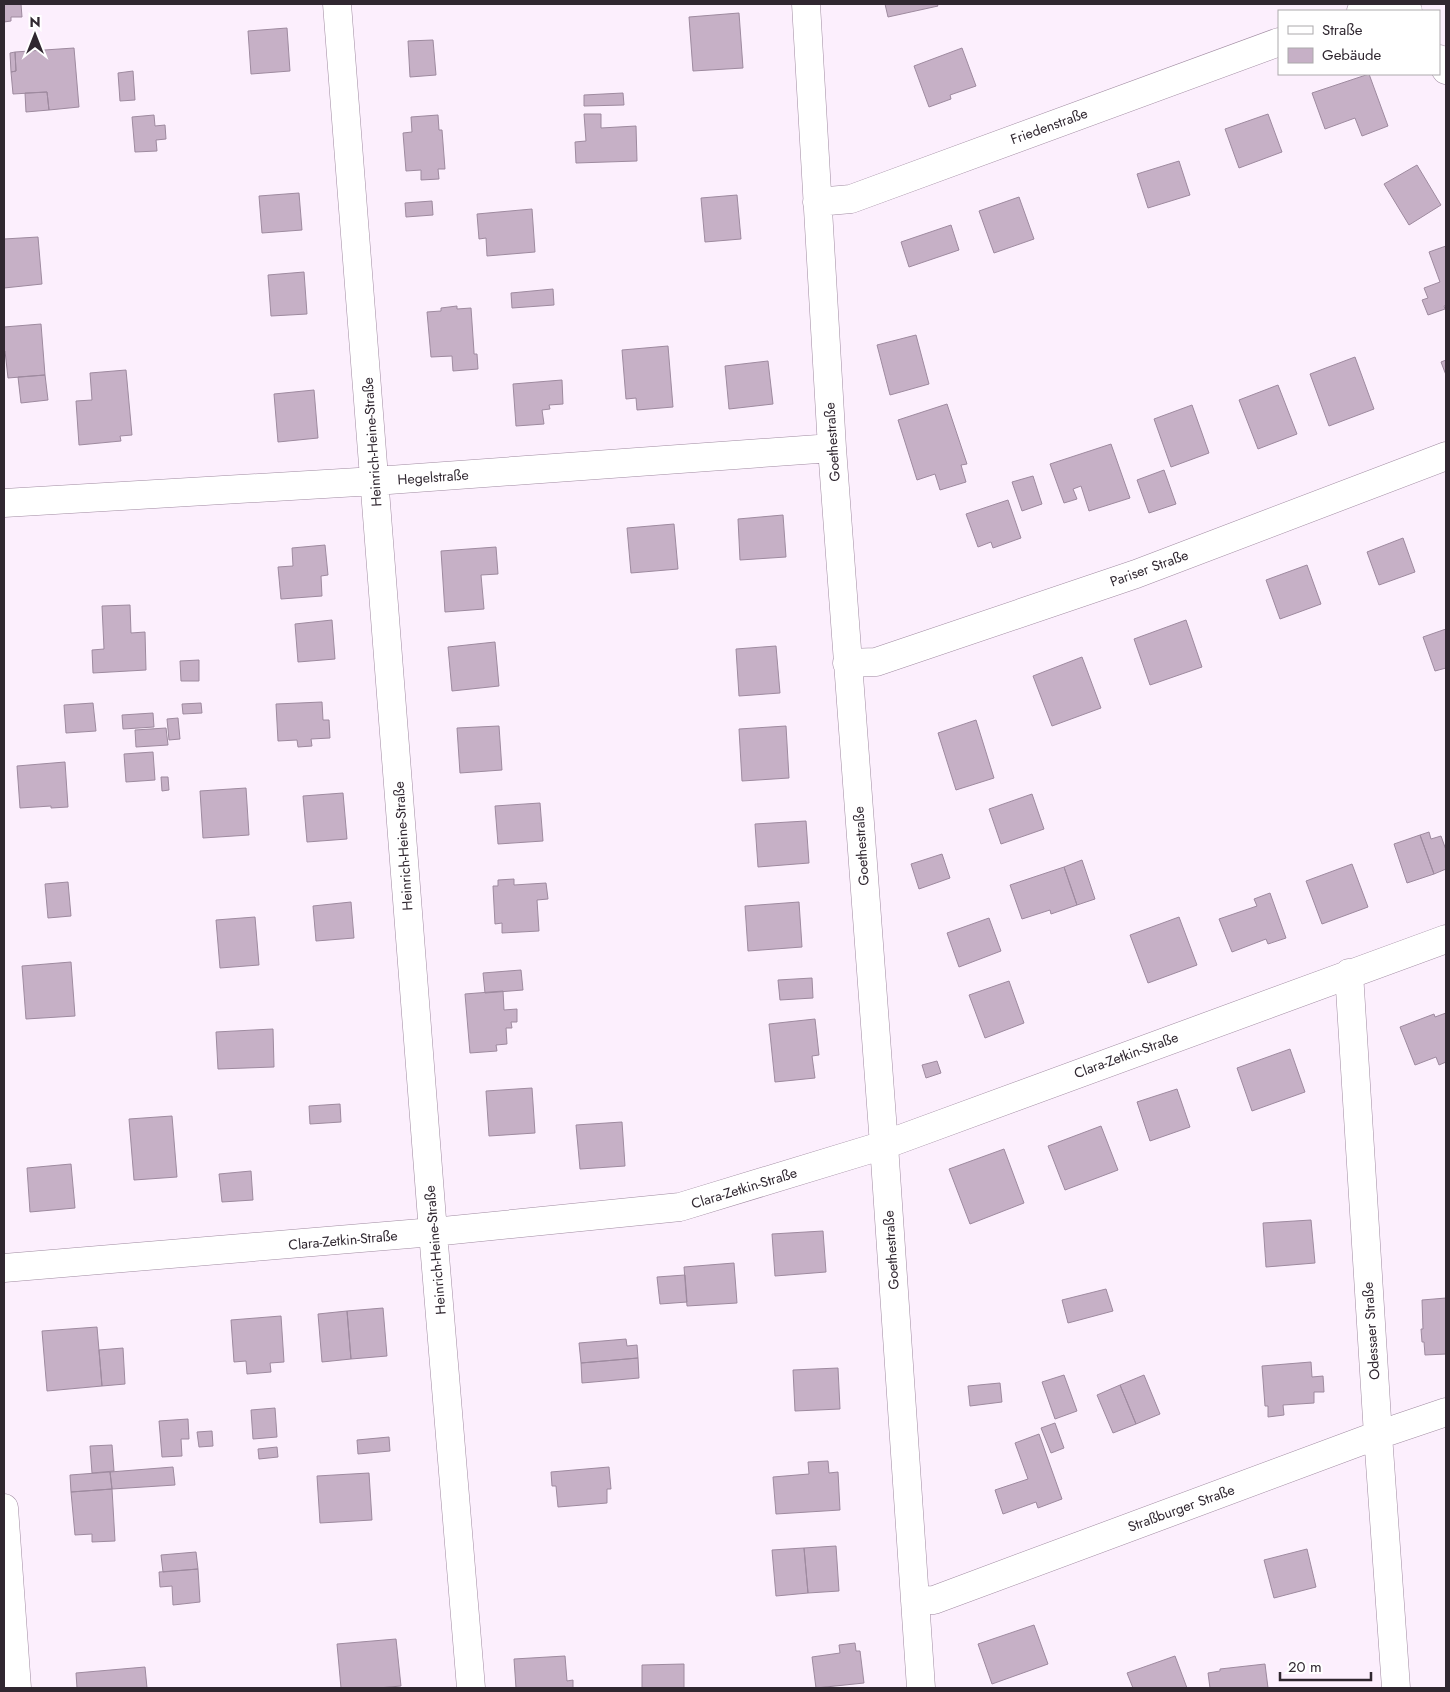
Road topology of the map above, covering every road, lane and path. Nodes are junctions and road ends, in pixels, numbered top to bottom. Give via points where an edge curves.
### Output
1 (337, 4) edge
2 (806, 4) edge
3 (1382, 4) edge
4 (1365, 10) edge
5 (1278, 42) edge
6 (817, 202) junction
7 (832, 448) junction
8 (1446, 456) edge
9 (375, 481) junction
10 (4, 503) edge
11 (847, 663) junction
12 (1446, 939) edge
13 (1349, 973) junction
14 (884, 1145) junction
15 (433, 1232) junction
16 (4, 1268) edge
17 (1446, 1412) edge
18 (1378, 1435) junction
19 (4, 1508) edge
20 (915, 1601) junction
21 (17, 1688) edge
22 (471, 1688) edge
23 (921, 1688) edge
24 (1396, 1688) edge

1 - 9 street, Heinrich-Heine-Straße
2 - 6 street, Goethestraße
3 - 4 street
5 - 6 street, Friedenstraße via 851,199
6 - 7 street, Goethestraße
7 - 9 street, Hegelstraße
7 - 11 street, Goethestraße
8 - 11 street, Pariser Straße via 1136,574 876,662
9 - 10 street, Hegelstraße
9 - 15 street, Heinrich-Heine-Straße
11 - 14 street, Goethestraße
12 - 13 street, Clara-Zetkin-Straße
13 - 14 street, Clara-Zetkin-Straße
13 - 18 street, Odessaer Straße
14 - 15 street, Clara-Zetkin-Straße via 680,1208
14 - 20 street, Goethestraße
15 - 16 street, Clara-Zetkin-Straße
15 - 22 street, Heinrich-Heine-Straße
17 - 18 street, Straßburger Straße
18 - 20 street, Straßburger Straße via 934,1600
18 - 24 street, Odessaer Straße
19 - 21 street
20 - 23 street, Goethestraße

